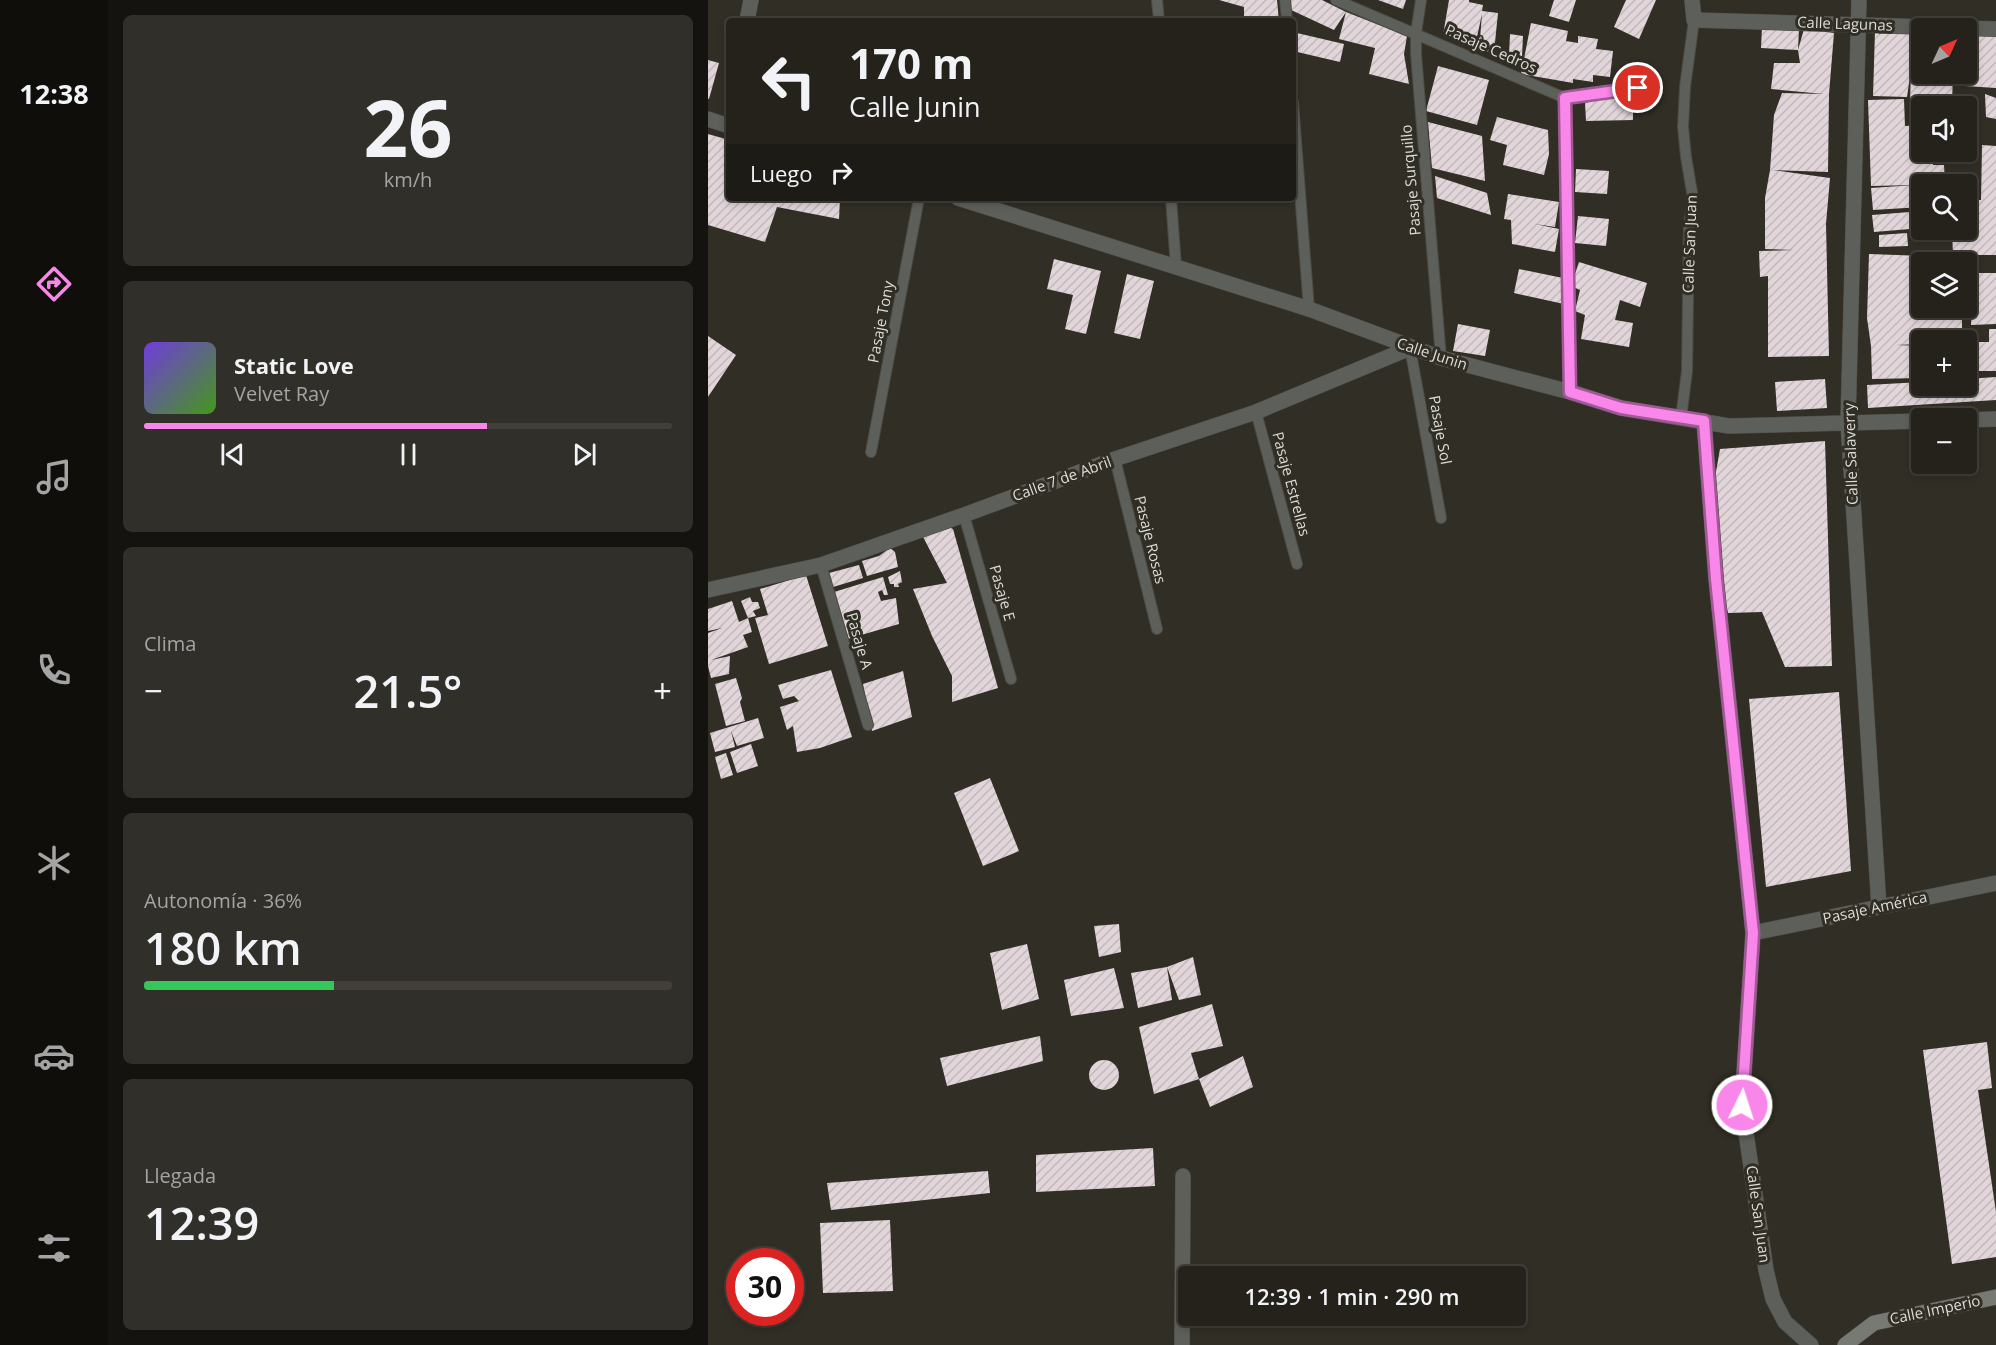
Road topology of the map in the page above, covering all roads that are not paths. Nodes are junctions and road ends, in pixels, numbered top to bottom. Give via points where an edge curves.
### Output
1 (751, 0) edge
2 (1157, 0) edge
3 (1285, 0) edge
4 (1336, 0) edge
5 (1421, 0) edge
6 (1692, 0) edge
7 (1859, 0) edge
8 (748, 18) edge
9 (1159, 18) edge
10 (1287, 18) edge
11 (1694, 20) junction
12 (1858, 24) junction
13 (1996, 29) edge
14 (1416, 33) junction
15 (1638, 88) dead end
16 (1565, 98) junction
17 (708, 119) edge
18 (726, 121) edge
19 (1296, 141) edge
20 (918, 201) edge
21 (967, 201) edge
22 (1171, 201) edge
23 (1176, 267) junction
24 (1309, 309) junction
25 (1410, 348) junction
26 (1441, 358) junction
27 (1570, 392) junction
28 (1256, 412) junction
29 (1681, 418) junction
30 (1996, 419) edge
31 (1977, 420) edge
32 (1704, 421) junction
33 (1911, 421) edge
34 (1848, 423) junction
35 (872, 452) dead end
36 (1115, 459) junction
37 (964, 515) junction
38 (1441, 518) dead end
39 (1297, 564) dead end
40 (821, 565) junction
41 (708, 590) edge
42 (1157, 629) dead end
43 (1011, 679) dead end
44 (868, 725) dead end
45 (1996, 883) edge
46 (1879, 907) junction
47 (1753, 933) junction
48 (1184, 1176) dead end
49 (1996, 1297) edge
50 (1182, 1345) edge
51 (1811, 1345) edge
52 (1845, 1345) edge

1 - 8 street
2 - 9 lane
3 - 10 lane
4 - 14 lane, Pasaje Cedros
5 - 14 lane, Pasaje Surquillo
6 - 11 street, Calle San Juan
7 - 12 street, Calle Salaverry
11 - 12 street, Calle Lagunas
11 - 29 lane, Calle San Juan via 1683,127 1693,198 1689,224 1687,371
12 - 13 street, Calle Lagunas
12 - 34 street, Calle Salaverry
14 - 16 lane, Pasaje Cedros
14 - 26 lane, Pasaje Surquillo
15 - 16 lane
16 - 27 lane
17 - 18 street
19 - 24 lane
20 - 35 lane, Pasaje Tony
21 - 23 street, Calle Junin
22 - 23 lane
23 - 24 street, Calle Junin
24 - 25 street, Calle Junin
25 - 26 street, Calle Junin
25 - 28 street, Calle 7 de Abril
25 - 38 lane, Pasaje Sol
26 - 27 street, Calle Junin
27 - 29 street, Calle Junin via 1621,408
28 - 36 street, Calle 7 de Abril
28 - 39 lane, Pasaje Estrellas
29 - 32 street, Calle Junin
30 - 31 street
32 - 34 street, Calle Junin via 1729,426
32 - 47 street, Calle San Juan via 1716,579
33 - 34 street, Calle Junin
34 - 46 street, Calle Salaverry
36 - 37 street, Calle 7 de Abril
36 - 42 lane, Pasaje Rosas
37 - 40 street, Calle 7 de Abril
37 - 43 lane, Pasaje E
40 - 41 street, Calle 7 de Abril
40 - 44 lane, Pasaje A
45 - 46 street, Pasaje América
46 - 47 street, Pasaje América
47 - 51 street, Calle San Juan via 1742,1105 1773,1299 1785,1322
48 - 50 street
49 - 52 street, Calle Imperio via 1874,1323

